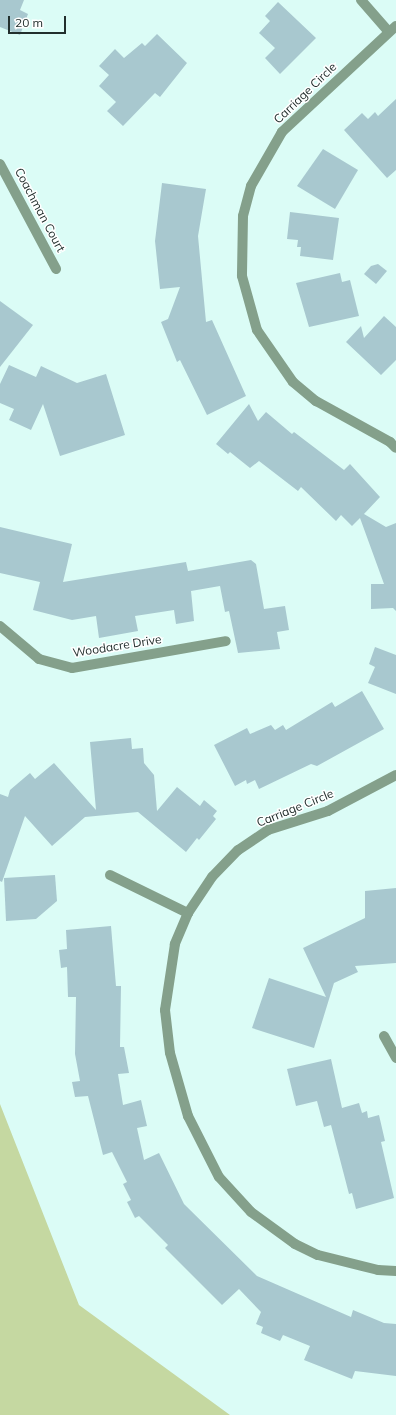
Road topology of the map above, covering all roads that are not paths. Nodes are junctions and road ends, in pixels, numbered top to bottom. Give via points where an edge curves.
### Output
1 (361, 0) edge
2 (392, 28) edge
3 (0, 164) edge
4 (56, 269) dead end
5 (396, 448) edge
6 (0, 626) edge
7 (226, 641) dead end
8 (396, 775) edge
9 (110, 875) dead end
10 (188, 913) junction
11 (384, 1036) dead end
12 (396, 1058) edge
13 (396, 1271) edge

1 - 2 street
2 - 5 street, Carriage Circle via 282,132 251,186 242,216 242,276 257,330 293,382 316,402 390,442
3 - 4 street, Coachman Court
6 - 7 street, Woodacre Drive via 38,659 72,668
8 - 10 street, Carriage Circle via 328,811 268,830 238,850 212,877
9 - 10 street
10 - 13 street, Carriage Circle via 175,944 165,1010 170,1053 188,1116 218,1177 251,1212 295,1244 318,1255 378,1270
11 - 12 street

